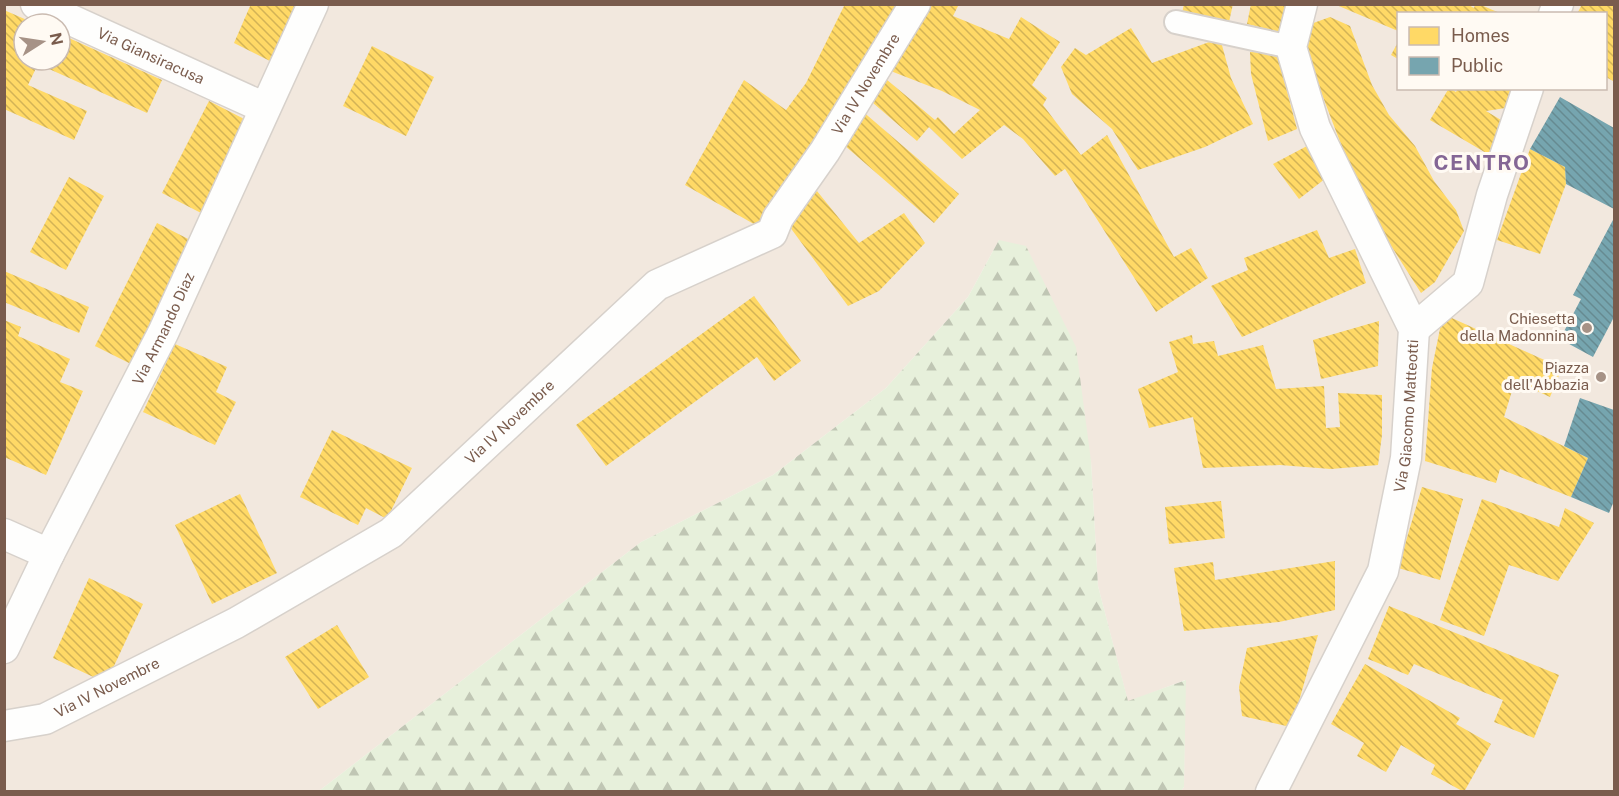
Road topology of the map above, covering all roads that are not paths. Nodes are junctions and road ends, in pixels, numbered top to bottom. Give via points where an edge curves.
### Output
1 (36, 4) edge
2 (313, 4) edge
3 (915, 4) edge
4 (1302, 4) edge
5 (1176, 22) dead end
6 (1291, 47) junction
7 (1527, 90) edge
8 (265, 108) junction
9 (1414, 329) junction
10 (4, 534) edge
11 (49, 554) junction
12 (4, 648) edge
13 (4, 726) edge
14 (1270, 792) edge

1 - 8 street, Via Giansiracusa
2 - 8 street, Via Armando Diaz
3 - 13 street, Via IV Novembre via 772,233 657,285 391,533 237,623 45,719
4 - 6 street
5 - 6 street
6 - 9 street, Via Giacomo Matteotti via 1315,128
7 - 9 street via 1468,283
8 - 11 street, Via Armando Diaz via 163,333
9 - 14 street, Via Giacomo Matteotti via 1406,458 1383,571
10 - 11 street
11 - 12 street, Via Armando Diaz

